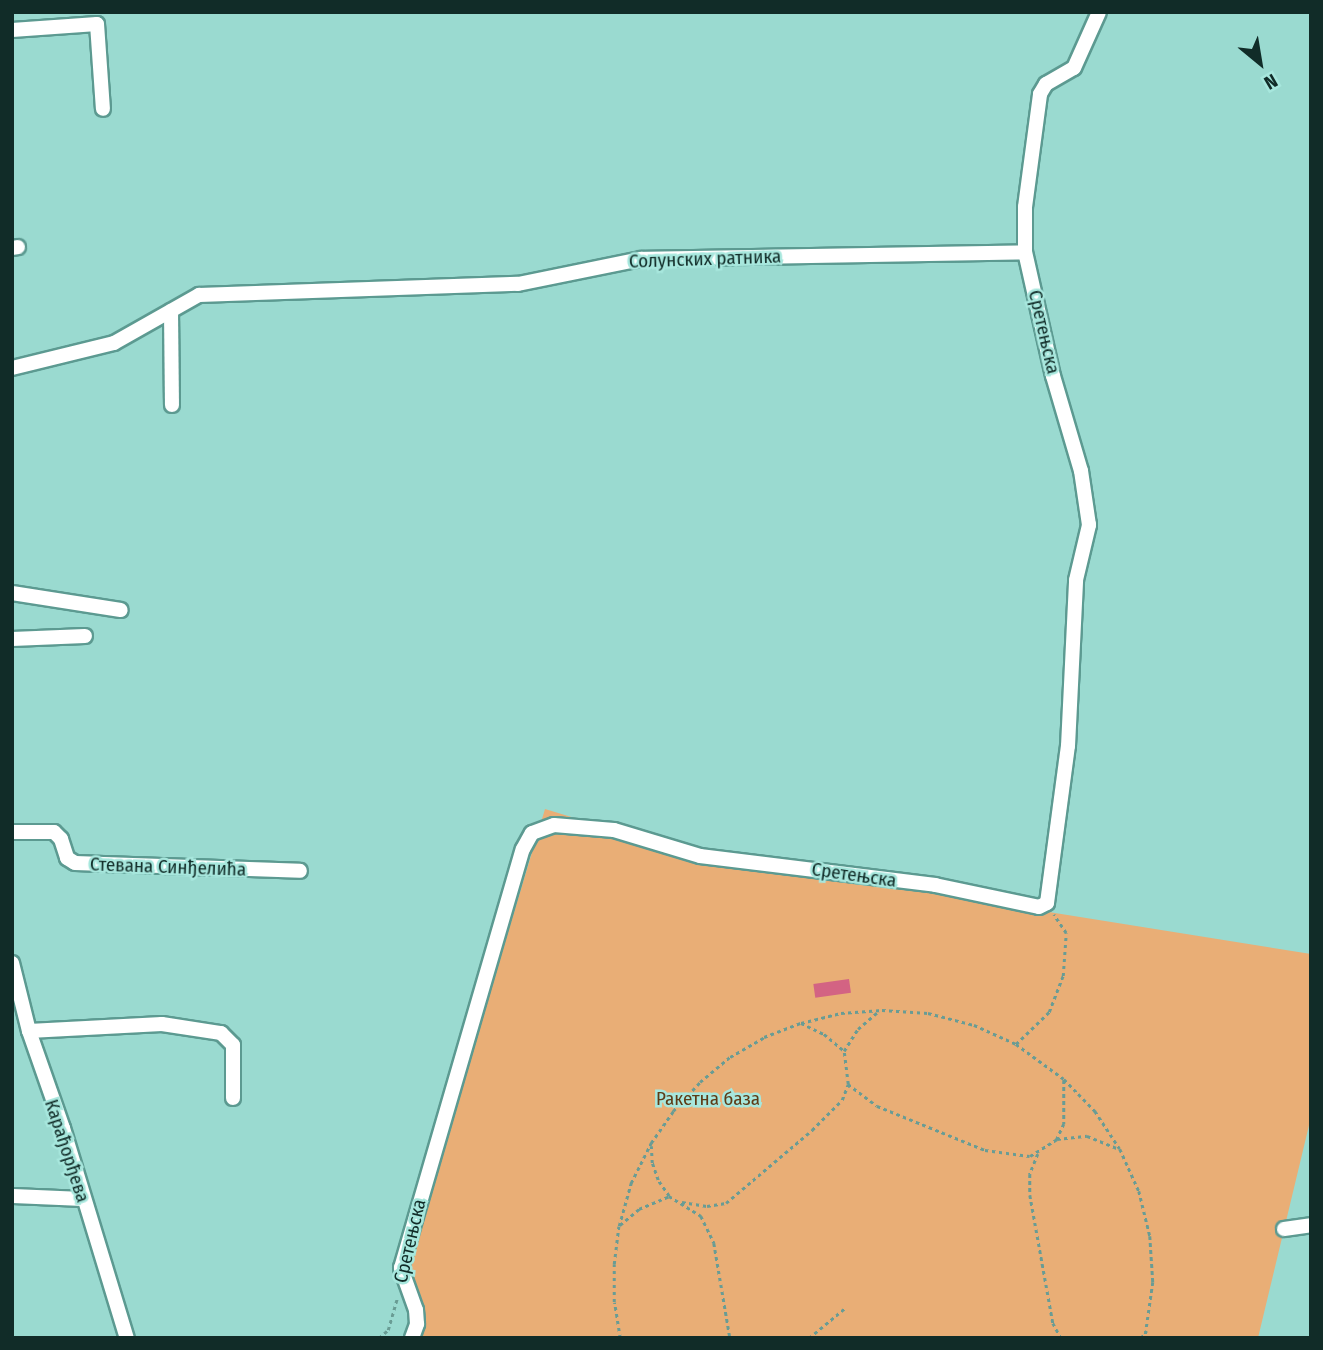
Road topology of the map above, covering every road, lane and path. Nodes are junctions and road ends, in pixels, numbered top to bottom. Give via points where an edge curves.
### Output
1 (1100, 12) edge
2 (12, 30) edge
3 (103, 109) dead end
4 (1025, 252) junction
5 (171, 311) junction
6 (12, 368) edge
7 (172, 405) dead end
8 (12, 593) edge
9 (121, 610) dead end
10 (85, 636) dead end
11 (12, 639) edge
12 (12, 832) edge
13 (300, 871) dead end
14 (1047, 903) junction
15 (12, 963) edge
16 (882, 1010) junction
17 (801, 1023) junction
18 (29, 1031) junction
19 (1016, 1044) junction
20 (844, 1051) junction
21 (1064, 1079) junction
22 (848, 1084) junction
23 (233, 1098) dead end
24 (1057, 1139) junction
25 (651, 1143) junction
26 (1120, 1149) junction
27 (1038, 1152) junction
28 (13, 1196) edge
29 (669, 1196) junction
30 (83, 1199) junction
31 (682, 1202) junction
32 (1311, 1225) edge
33 (619, 1226) junction
34 (1284, 1229) dead end
35 (403, 1275) junction
36 (845, 1308) dead end
37 (127, 1338) edge
38 (379, 1338) edge
39 (412, 1338) edge
40 (620, 1338) edge
41 (730, 1338) edge
42 (809, 1338) edge
43 (1061, 1338) edge
44 (1143, 1338) edge

1 - 4 street via 1074,68 1046,84 1040,94 1025,207
2 - 3 street via 97,24
4 - 5 street, Солунских ратника via 641,259 518,284 199,295
4 - 14 street, Сретењска via 1083,480 1089,525 1076,580 1068,746
5 - 6 street, Солунских ратника via 114,343
5 - 7 street
8 - 9 street
10 - 11 street
12 - 13 street, Стевана Синђелића via 54,832 67,858 75,863
14 - 19 path via 1066,933 1063,976 1049,1012
14 - 35 street, Сретењска via 1039,907 935,885 700,856 614,830 554,825 532,833 523,849 434,1147 401,1268
15 - 18 street, Карађорђева
16 - 17 path via 841,1013
16 - 19 path via 928,1013 974,1025
16 - 20 path via 858,1029
17 - 20 path
17 - 25 path via 742,1051 700,1082
18 - 23 street via 162,1024 221,1033 233,1045
18 - 30 street, Карађорђева
19 - 21 path
20 - 22 path
21 - 24 path via 1064,1124
21 - 26 path via 1095,1111
22 - 27 path via 877,1106 985,1150 1014,1156
22 - 31 path via 842,1100 813,1130 726,1203
24 - 26 path via 1087,1136
24 - 27 path
25 - 29 path via 652,1163
25 - 33 path via 631,1183
26 - 44 path via 1139,1191 1150,1236 1153,1282
27 - 43 path via 1030,1174 1030,1195 1053,1323
28 - 30 street
29 - 31 path
29 - 33 path via 639,1209
30 - 37 street, Карађорђева
31 - 41 path via 701,1216 714,1242
32 - 34 street
33 - 40 path via 614,1289
35 - 38 path, Сретењска via 391,1323
35 - 39 street via 416,1310
36 - 42 path

